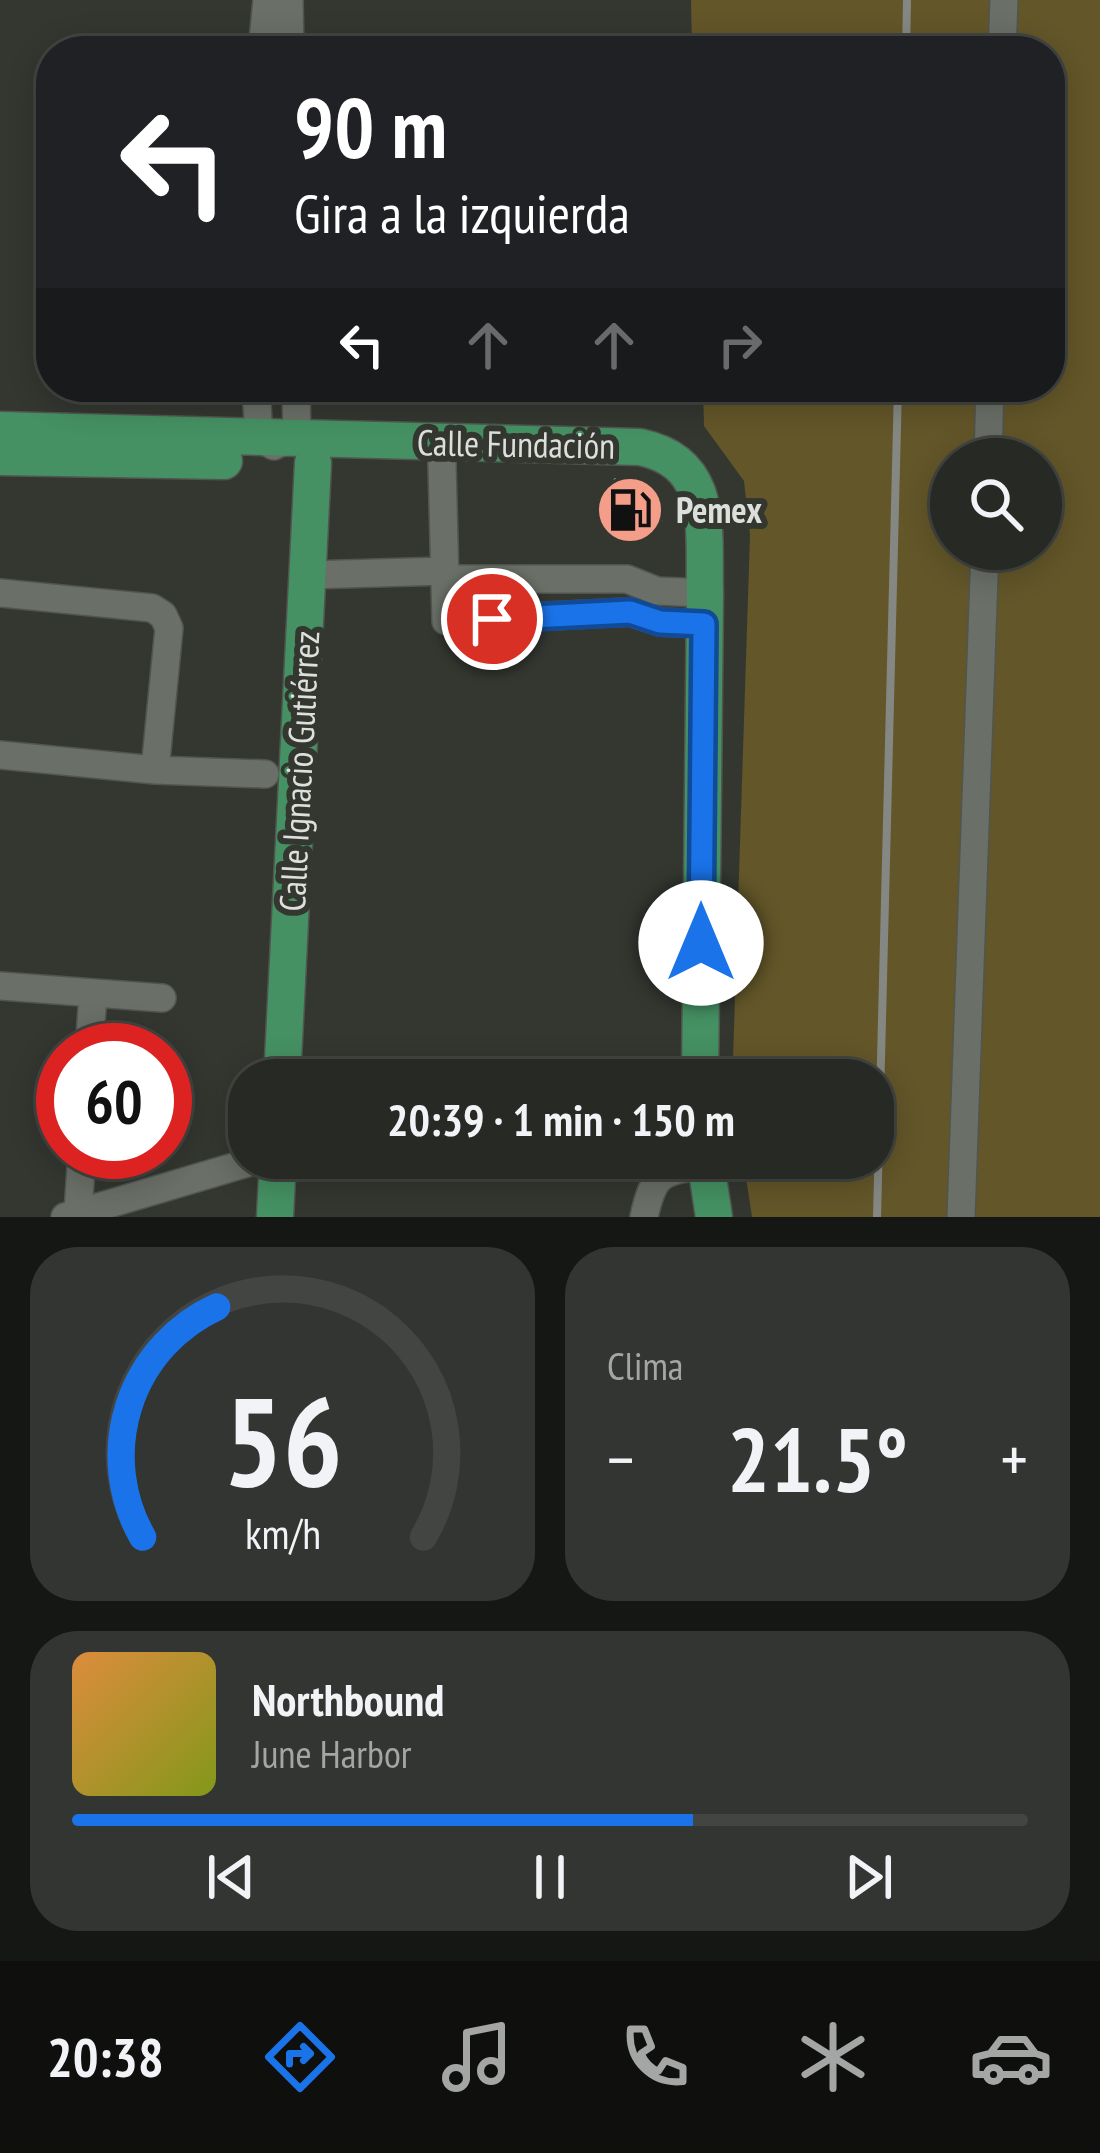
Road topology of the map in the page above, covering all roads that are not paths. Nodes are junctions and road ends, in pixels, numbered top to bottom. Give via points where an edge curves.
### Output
1 (268, 0) edge
2 (289, 0) edge
3 (1004, 0) edge
4 (264, 36) edge
5 (290, 36) edge
6 (1003, 36) edge
7 (263, 402) edge
8 (293, 402) edge
9 (990, 402) edge
10 (0, 430) edge
11 (989, 438) edge
12 (285, 446) junction
13 (437, 453) junction
14 (0, 457) edge
15 (984, 570) edge
16 (309, 575) junction
17 (445, 575) junction
18 (0, 593) edge
19 (704, 608) junction
20 (0, 755) edge
21 (155, 770) junction
22 (265, 774) dead end
23 (0, 986) edge
24 (93, 995) junction
25 (161, 998) dead end
26 (91, 1023) edge
27 (283, 1059) edge
28 (700, 1059) edge
29 (228, 1169) edge
30 (77, 1179) edge
31 (277, 1179) edge
32 (660, 1179) edge
33 (708, 1179) edge
34 (71, 1215) edge
35 (275, 1217) edge
36 (644, 1217) edge
37 (714, 1217) edge
38 (961, 1217) edge

1 - 4 street
2 - 5 street
3 - 6 street
7 - 12 street
8 - 12 street
9 - 11 street
10 - 12 main road, Calle Fundación
12 - 13 main road, Calle Fundación
12 - 14 main road, Calle Fundación via 119,460
12 - 16 main road, Calle Ignacio Gutiérrez
13 - 17 street
13 - 19 main road, Calle Fundación via 690,476 703,512
15 - 38 street
16 - 17 street
16 - 27 main road, Calle Ignacio Gutiérrez
17 - 19 street via 627,579
17 - 19 street via 446,621 630,612 660,622
18 - 21 street via 164,614
19 - 28 main road
20 - 21 street
21 - 22 street
23 - 24 street
24 - 25 street
24 - 26 street
29 - 34 street
30 - 34 street
31 - 35 main road
32 - 36 street
33 - 37 main road

